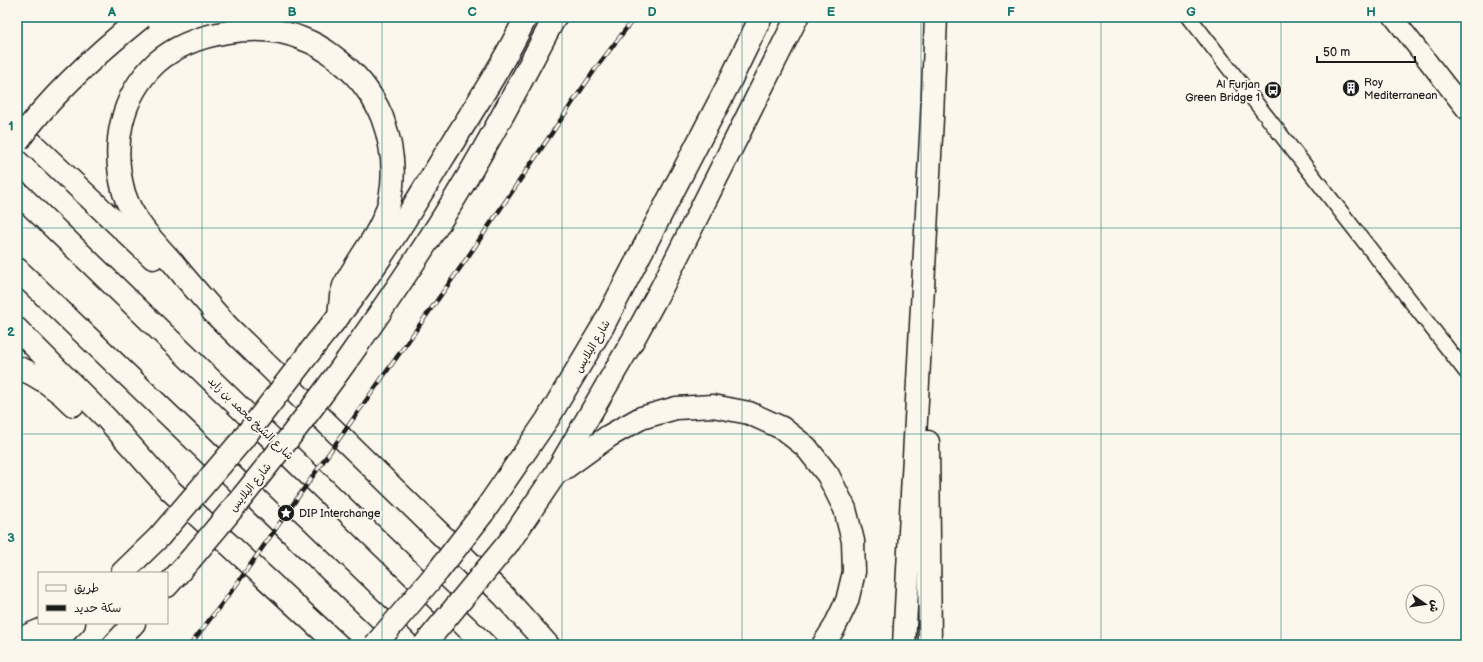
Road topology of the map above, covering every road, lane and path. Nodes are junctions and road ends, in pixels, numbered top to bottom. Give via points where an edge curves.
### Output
1 (142, 17) edge
2 (526, 17) edge
3 (555, 17) edge
4 (761, 17) edge
5 (796, 17) edge
6 (936, 17) edge
7 (1189, 17) edge
8 (1394, 17) edge
9 (1466, 110) edge
10 (17, 129) edge
11 (17, 142) edge
12 (17, 192) edge
13 (17, 269) edge
14 (339, 316) junction
15 (224, 322) junction
16 (17, 329) edge
17 (17, 367) edge
18 (1466, 372) edge
19 (918, 384) junction
20 (146, 463) junction
21 (554, 476) junction
22 (123, 572) edge
23 (168, 585) edge
24 (503, 595) junction
25 (52, 624) edge
26 (73, 624) edge
27 (133, 624) edge
28 (17, 640) edge
29 (52, 645) edge
30 (114, 645) edge
31 (338, 645) edge
32 (375, 645) edge
33 (408, 645) edge
34 (424, 645) edge
35 (485, 645) edge
36 (548, 645) edge
37 (561, 645) edge
38 (823, 645) edge
39 (904, 645) edge
40 (930, 645) edge

1 - 11 highway, bridge via 83,67 53,98
2 - 14 highway via 497,70 429,181 366,281
3 - 23 highway, شارع اليلايس, bridge via 486,146 403,279 312,410
4 - 32 highway, شارع اليلايس, bridge via 604,326 547,420 483,513
5 - 21 highway via 662,287
6 - 19 highway
7 - 18 street
8 - 9 street
10 - 15 highway
12 - 35 highway, شارع الشيخ محمد بن زايد
13 - 33 highway
14 - 15 highway via 344,286 378,230 390,200 393,161 389,135 377,106 361,80 344,64 322,48 302,38 280,32 248,30 200,38 178,48 156,64 138,85 124,111 118,138 123,187 136,219
14 - 22 highway, bridge via 242,440 159,537
15 - 24 highway
16 - 20 highway via 107,419
17 - 20 highway via 51,384 109,440
19 - 39 highway
19 - 40 highway via 928,440
20 - 31 highway via 170,490
21 - 34 highway, bridge via 510,541
21 - 38 highway via 609,436 641,418 676,408 720,407 749,413 782,428 806,447 828,476 845,509 853,541 854,572 847,601
24 - 36 highway
24 - 37 highway
25 - 28 highway
26 - 29 highway
27 - 30 highway

